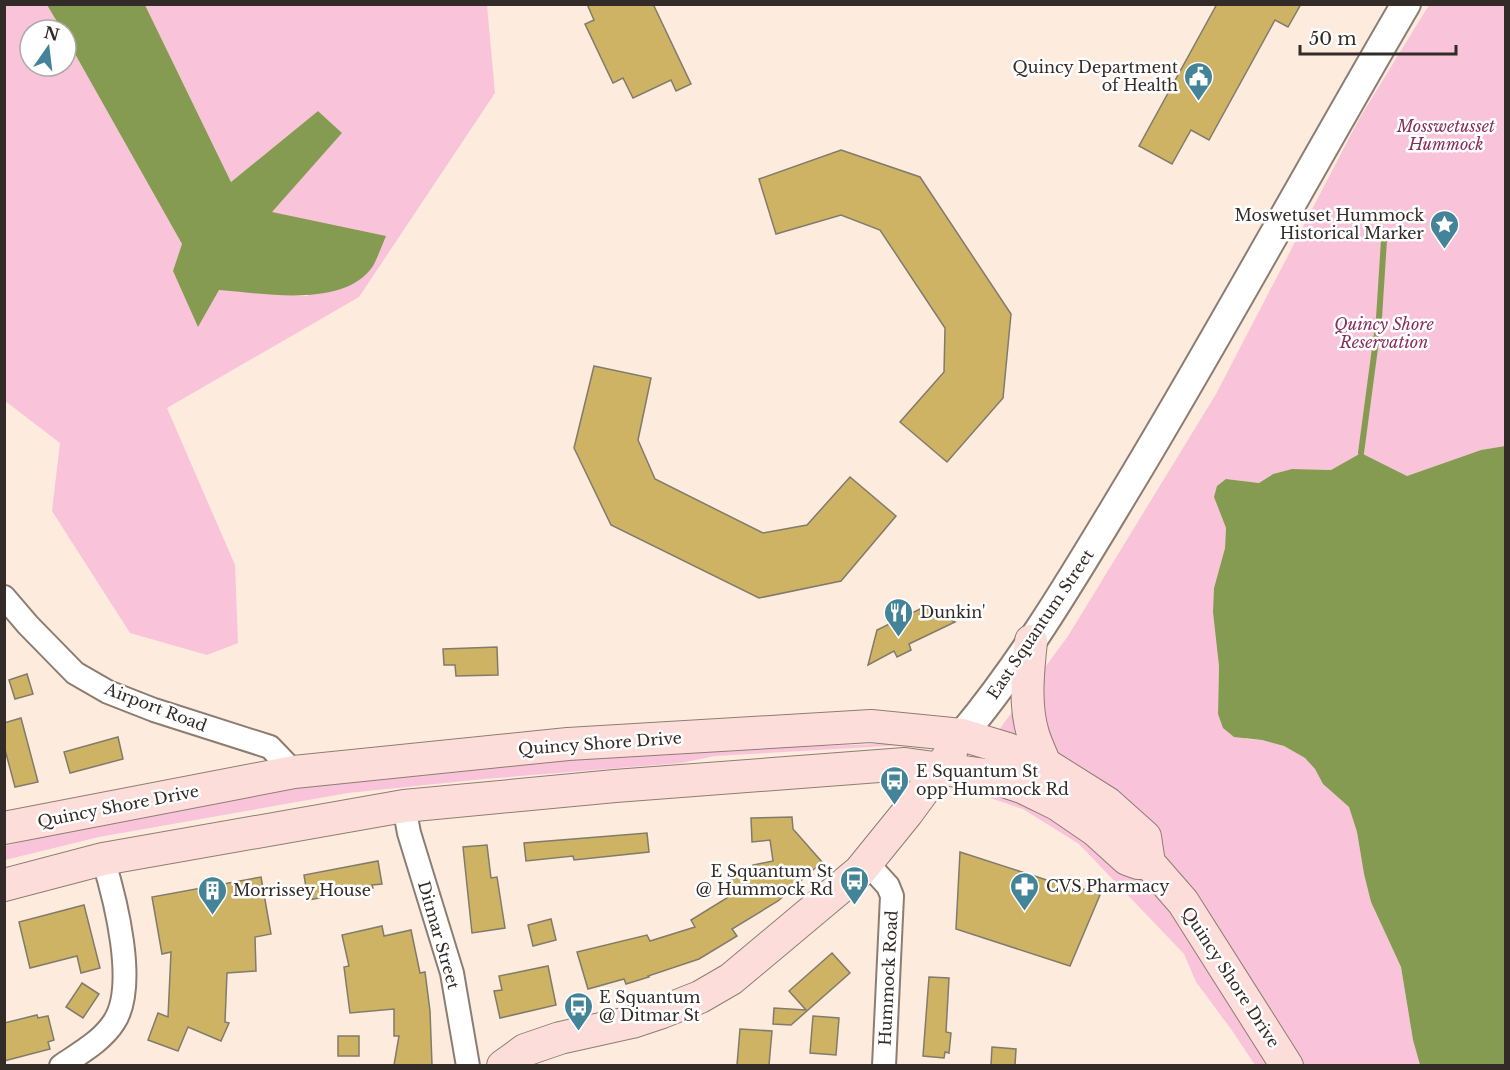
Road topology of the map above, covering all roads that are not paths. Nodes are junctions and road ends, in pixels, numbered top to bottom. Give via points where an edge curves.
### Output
1 (1406, 4) edge
2 (4, 597) edge
3 (1031, 641) junction
4 (962, 735) junction
5 (1045, 764) junction
6 (941, 768) junction
7 (294, 772) junction
8 (404, 806) junction
9 (4, 828) edge
10 (103, 859) junction
11 (867, 863) junction
12 (1149, 863) junction
13 (4, 885) edge
14 (61, 1065) edge
15 (468, 1065) edge
16 (503, 1065) edge
17 (884, 1065) edge
18 (1287, 1065) edge

1 - 3 street, East Squantum Street via 1155,442
2 - 7 street, Airport Road via 75,673 108,692 154,710 270,747
3 - 4 street, East Squantum Street
3 - 5 main road via 1029,715
4 - 5 main road, Quincy Shore Drive
4 - 6 main road, East Squantum Street
4 - 7 main road, Quincy Shore Drive via 871,726 774,731 568,744
5 - 12 main road, Quincy Shore Drive via 1124,817 1145,837
6 - 8 main road via 904,765
6 - 11 main road, East Squantum Street
6 - 12 main road via 986,775 1022,787 1058,804 1127,859
7 - 9 main road, Quincy Shore Drive
8 - 10 main road
8 - 15 street, Ditmar Street via 453,973
10 - 13 main road
10 - 14 street via 122,948 125,991 115,1021 93,1044
11 - 16 main road, East Squantum Street via 731,980 700,997 632,1022 525,1050
11 - 17 street, Hummock Road via 892,896
12 - 18 main road, Quincy Shore Drive via 1183,903

